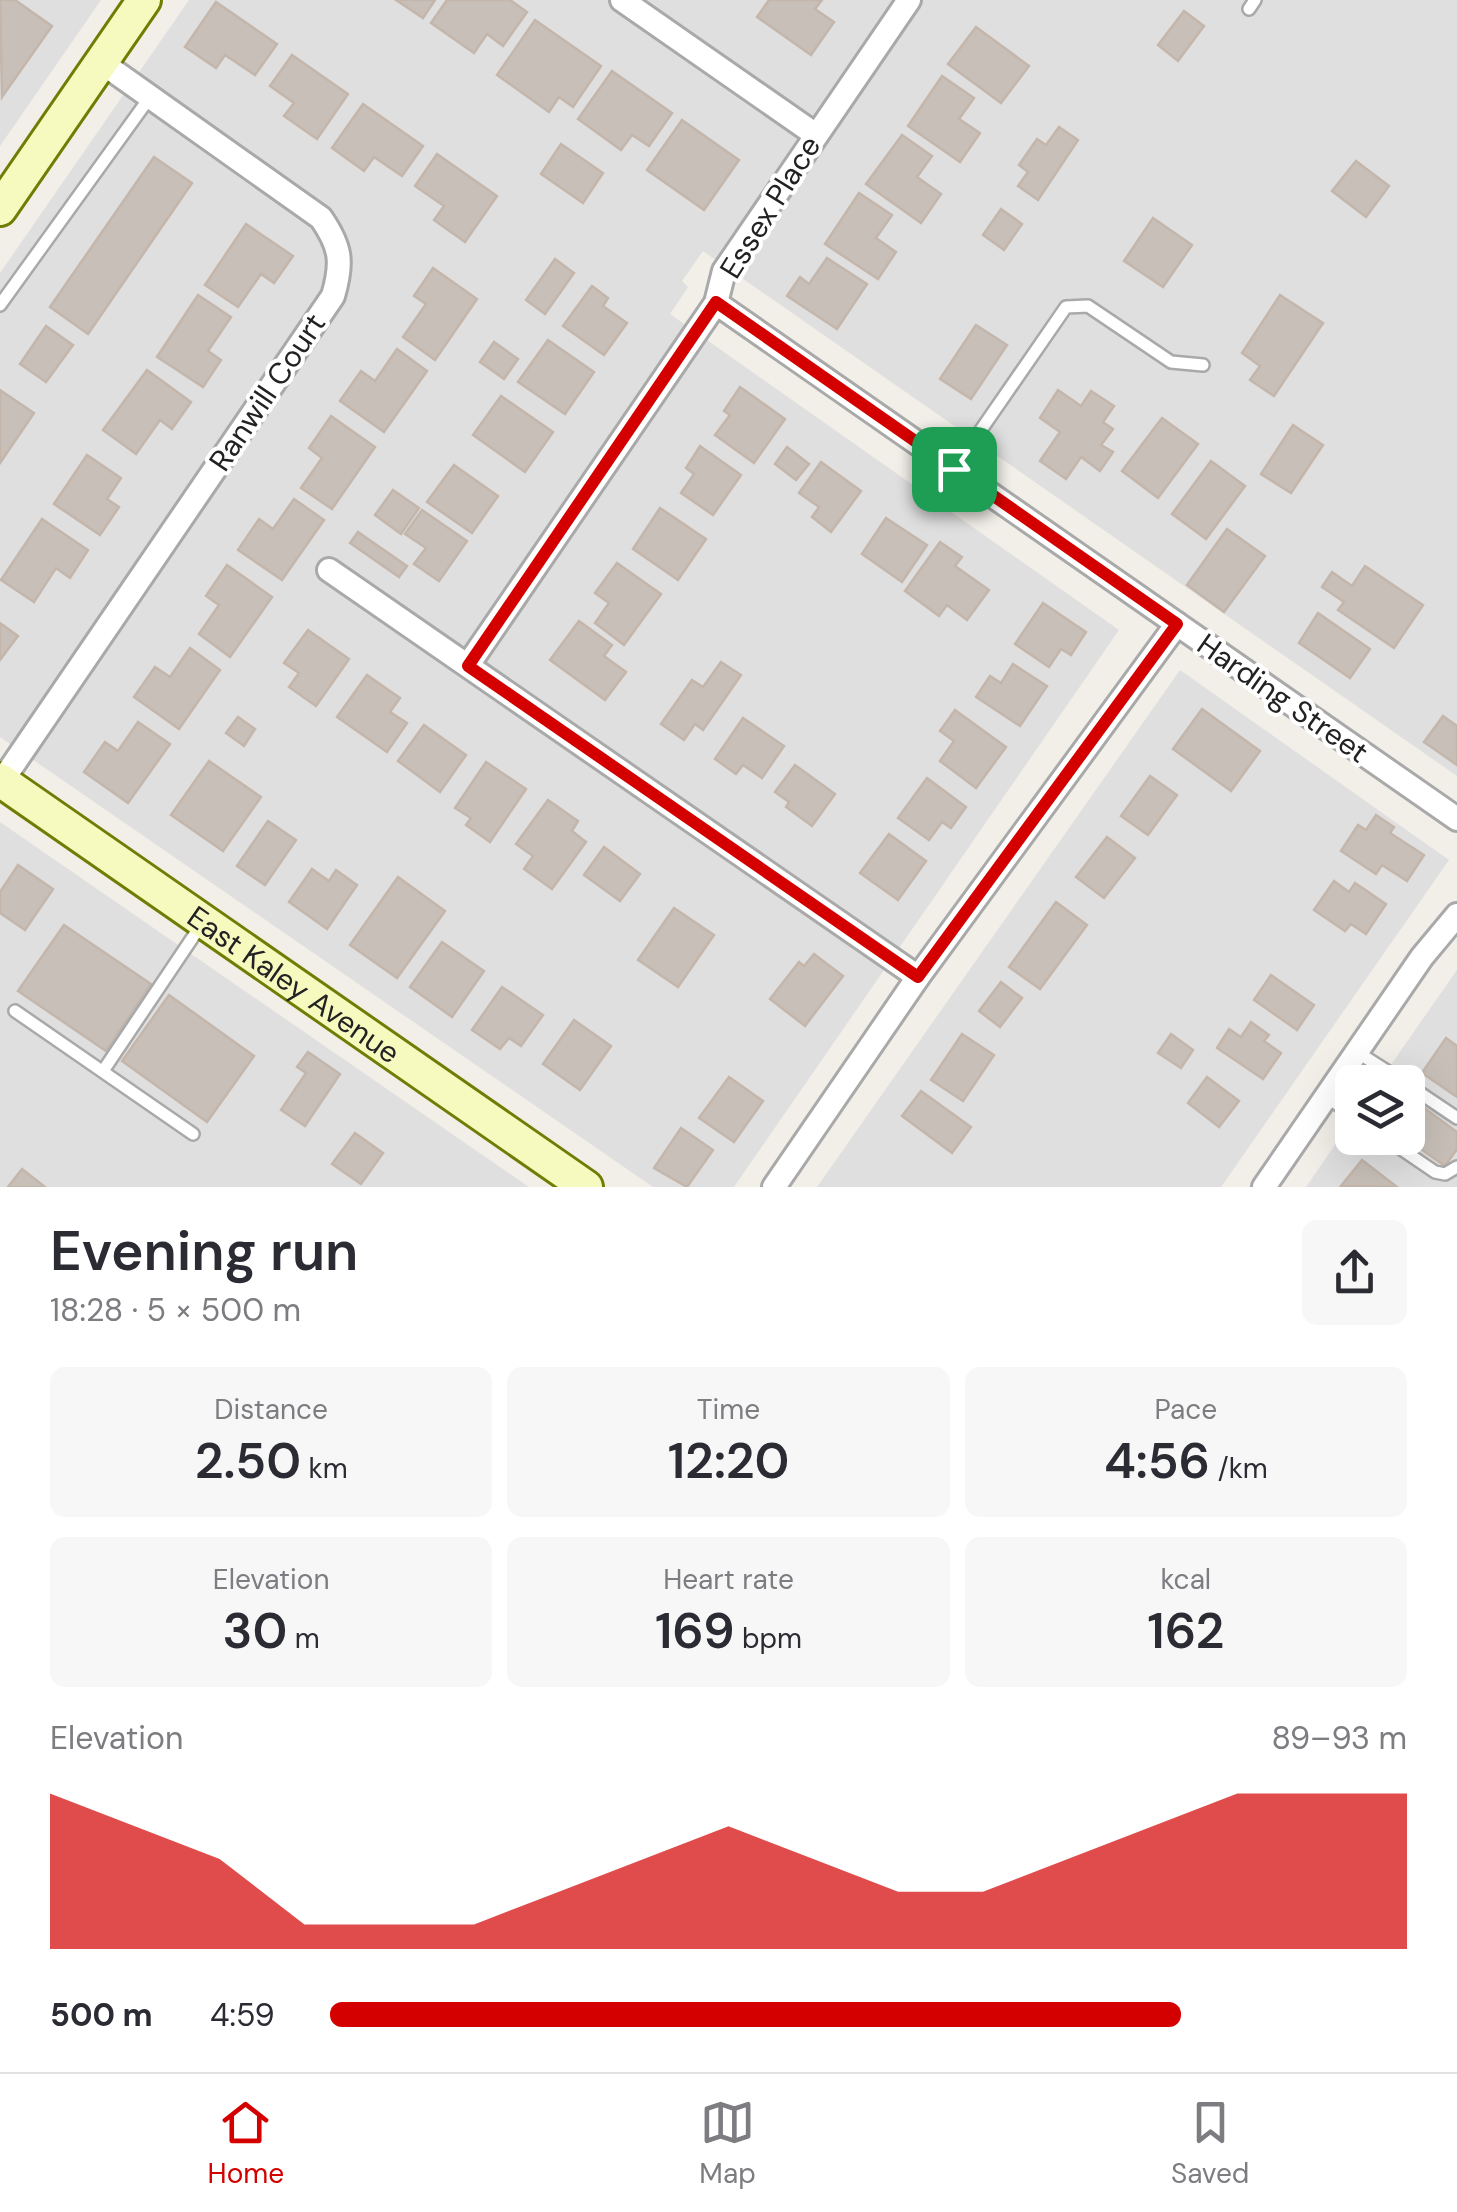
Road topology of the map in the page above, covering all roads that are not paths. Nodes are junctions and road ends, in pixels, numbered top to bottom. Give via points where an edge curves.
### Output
1 (144, 0) edge
2 (622, 0) edge
3 (910, 0) edge
4 (101, 62) junction
5 (150, 97) junction
6 (816, 135) junction
7 (0, 209) edge
8 (716, 302) junction
9 (0, 305) edge
10 (1203, 365) dead end
11 (954, 469) junction
12 (329, 570) dead end
13 (1177, 624) junction
14 (468, 666) junction
15 (1, 780) edge
16 (1457, 819) edge
17 (1457, 915) edge
18 (204, 922) junction
19 (918, 977) junction
20 (14, 1012) dead end
21 (1357, 1052) junction
22 (1377, 1065) edge
23 (103, 1071) junction
24 (1326, 1096) junction
25 (1425, 1097) edge
26 (1335, 1103) edge
27 (1457, 1118) edge
28 (193, 1134) dead end
29 (1410, 1155) edge
30 (1457, 1167) edge
31 (586, 1187) edge
32 (774, 1187) edge
33 (1264, 1187) edge

1 - 4 street
2 - 6 street
3 - 6 street, Essex Place
4 - 5 street, Ranwill Court
4 - 7 street
5 - 9 lane
5 - 15 street, Ranwill Court via 320,218 338,243 342,266 333,296
6 - 8 street, Essex Place via 724,271
8 - 11 street, Harding Street
8 - 14 street, Essex Place
10 - 11 lane via 1171,362 1088,306 1066,307
11 - 13 street, Harding Street
12 - 14 street
13 - 16 street, Harding Street
13 - 19 street
14 - 19 street
15 - 18 street, East Kaley Avenue
17 - 21 street
18 - 23 lane
18 - 31 street, East Kaley Avenue
19 - 32 street
20 - 23 lane
21 - 22 lane
21 - 24 street
23 - 28 lane
24 - 26 lane
24 - 33 street
25 - 27 lane
29 - 30 lane via 1435,1172

